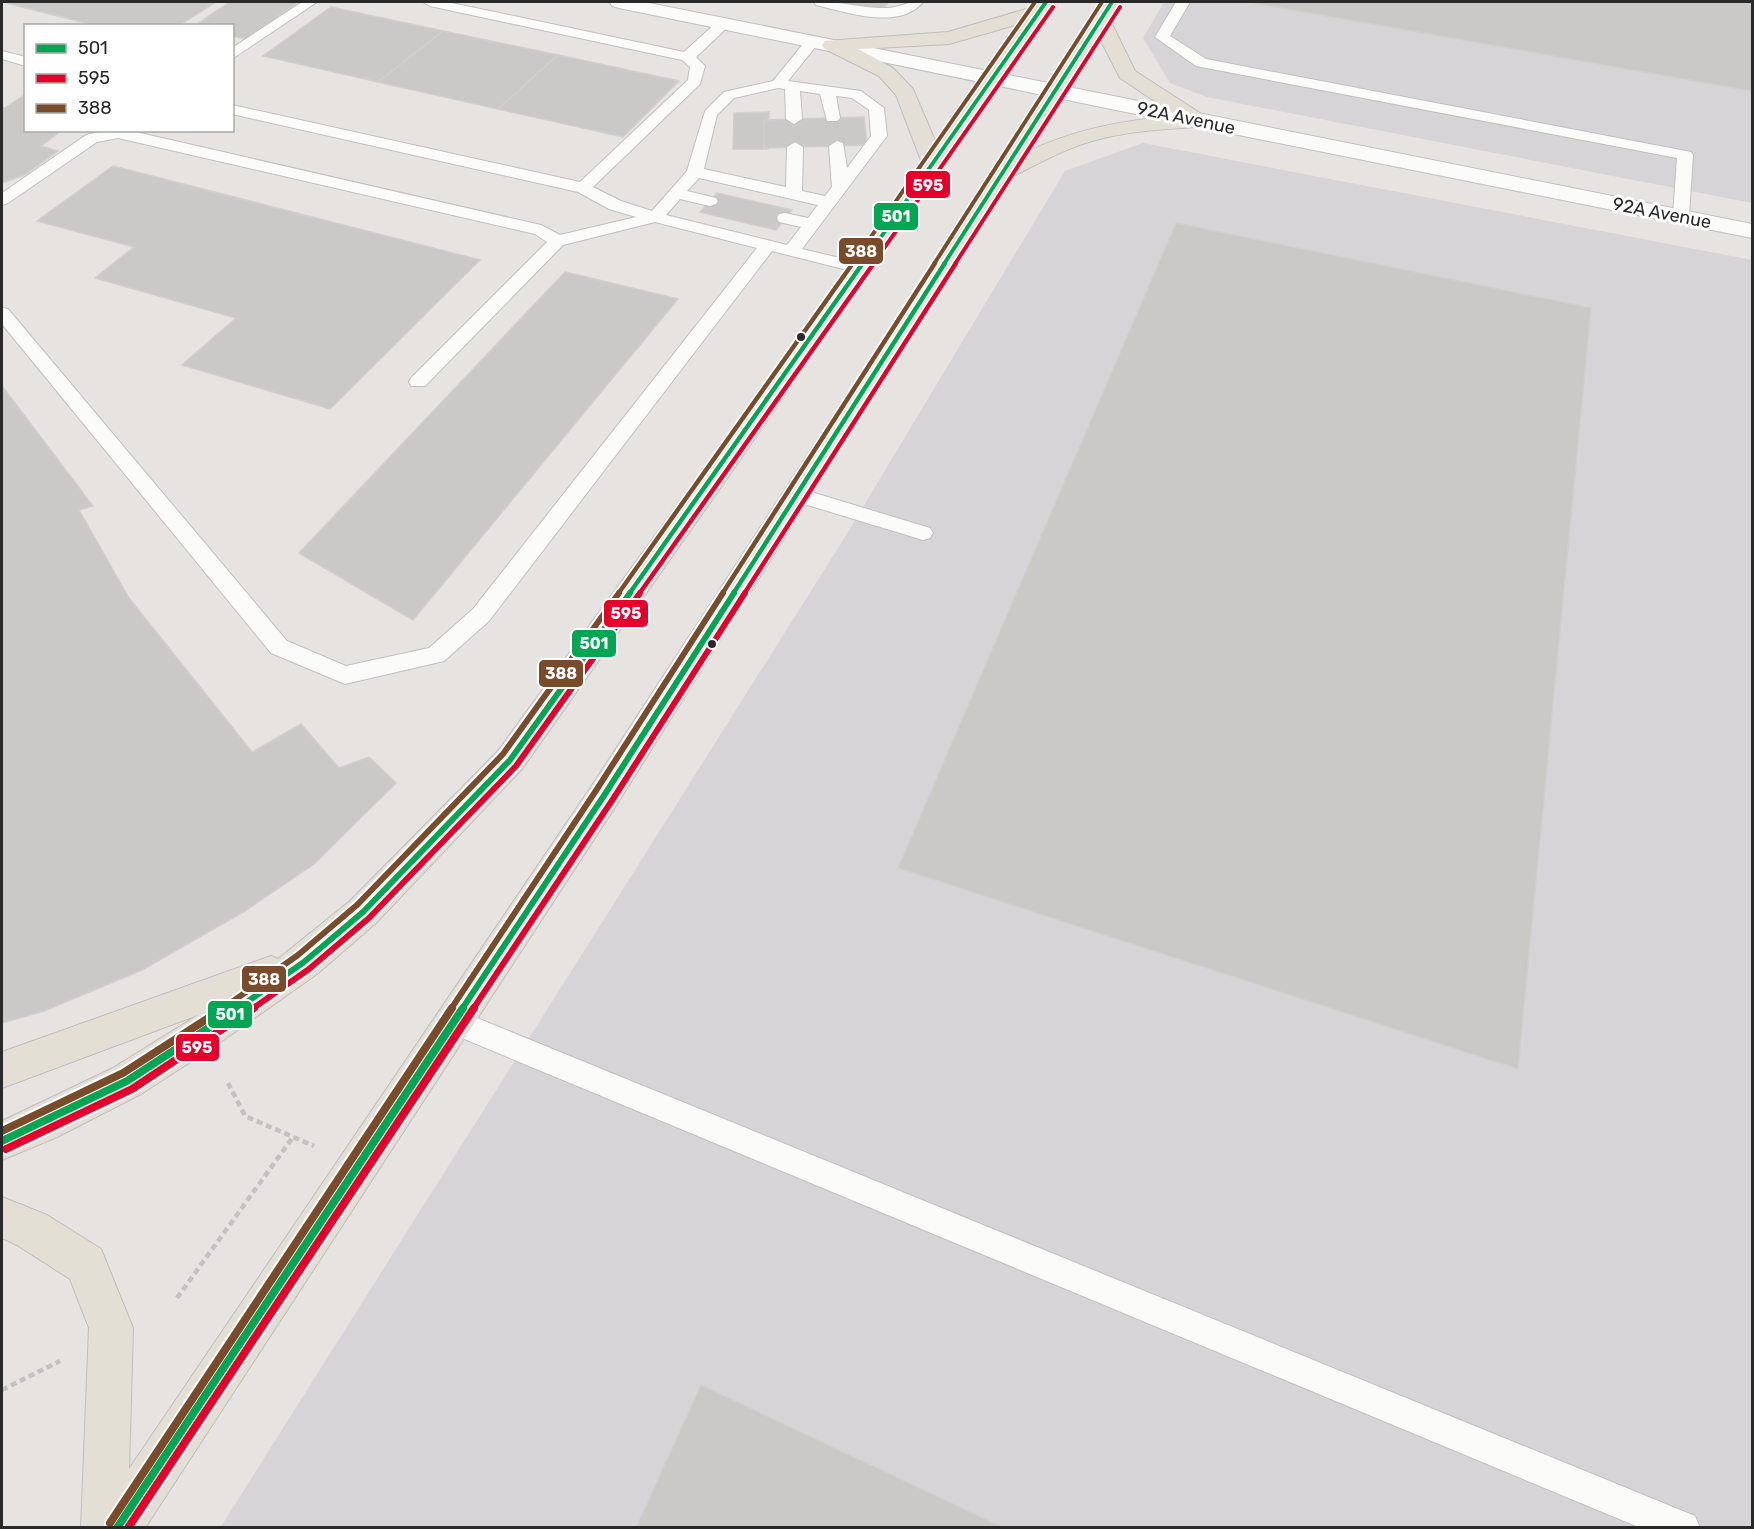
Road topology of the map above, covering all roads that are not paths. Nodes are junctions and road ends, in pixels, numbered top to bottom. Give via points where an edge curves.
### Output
1 (310, 2) edge
2 (430, 2) edge
3 (619, 2) edge
4 (820, 2) edge
5 (916, 2) edge
6 (1112, 2) edge
7 (1183, 2) edge
8 (1043, 6) edge
9 (1101, 20) junction
10 (724, 23) junction
11 (823, 43) junction
12 (234, 54) edge
13 (2, 55) edge
14 (687, 57) junction
15 (24, 61) edge
16 (993, 78) junction
17 (785, 85) junction
18 (827, 90) junction
19 (1055, 91) junction
20 (234, 109) edge
21 (832, 118) dead end
22 (794, 119) dead end
23 (1199, 121) junction
24 (837, 146) dead end
25 (795, 147) dead end
26 (933, 163) junction
27 (695, 172) junction
28 (1002, 173) junction
29 (840, 187) junction
30 (583, 188) junction
31 (676, 193) junction
32 (794, 194) junction
33 (2, 200) edge
34 (710, 201) dead end
35 (829, 202) junction
36 (1681, 216) junction
37 (655, 218) junction
38 (785, 218) dead end
39 (812, 224) junction
40 (1752, 231) edge
41 (557, 242) junction
42 (768, 245) junction
43 (791, 251) junction
44 (860, 268) junction
45 (2, 313) edge
46 (418, 382) dead end
47 (798, 495) junction
48 (923, 533) dead end
49 (304, 962) junction
50 (456, 1022) junction
51 (2, 1070) edge
52 (2, 1142) edge
53 (2, 1217) edge
54 (104, 1527) edge
55 (117, 1527) edge
56 (1683, 1527) edge

1 - 12 lane
2 - 14 lane
3 - 10 street, 92A Avenue
4 - 5 lane via 891,13 903,11
6 - 9 main road
7 - 36 lane via 1162,37 1201,63 1685,154
8 - 11 main road via 949,38
8 - 16 main road
9 - 19 main road
9 - 23 main road via 1127,75
10 - 11 street, 92A Avenue
10 - 14 lane
11 - 16 street, 92A Avenue
11 - 17 lane
11 - 26 main road via 886,72 906,93
13 - 15 lane
14 - 30 lane via 698,66 695,81
16 - 19 street, 92A Avenue
16 - 26 main road
17 - 18 lane
17 - 22 lane
17 - 27 lane via 729,95 710,114
18 - 21 lane
18 - 29 lane via 856,94 876,108 879,136
19 - 23 street, 92A Avenue
19 - 28 main road
20 - 30 lane
23 - 28 main road via 1095,134 1053,148
23 - 36 street, 92A Avenue
24 - 29 lane
25 - 32 lane
26 - 44 main road
27 - 31 lane
27 - 32 lane
28 - 47 main road
29 - 35 lane
30 - 37 lane via 615,205
31 - 34 lane
31 - 37 lane
32 - 35 lane
33 - 41 lane via 93,138 118,133 541,230
35 - 39 lane
36 - 40 street, 92A Avenue
37 - 41 lane
37 - 42 lane
38 - 39 lane
39 - 43 lane
41 - 46 lane
42 - 43 lane
42 - 45 lane via 481,615 436,655 345,675 279,647
43 - 44 lane
44 - 49 main road via 510,760 363,912
47 - 48 lane
47 - 50 main road
49 - 51 main road
49 - 52 main road via 128,1081
50 - 55 main road
50 - 56 lane
53 - 54 main road via 32,1230 86,1264 111,1328

